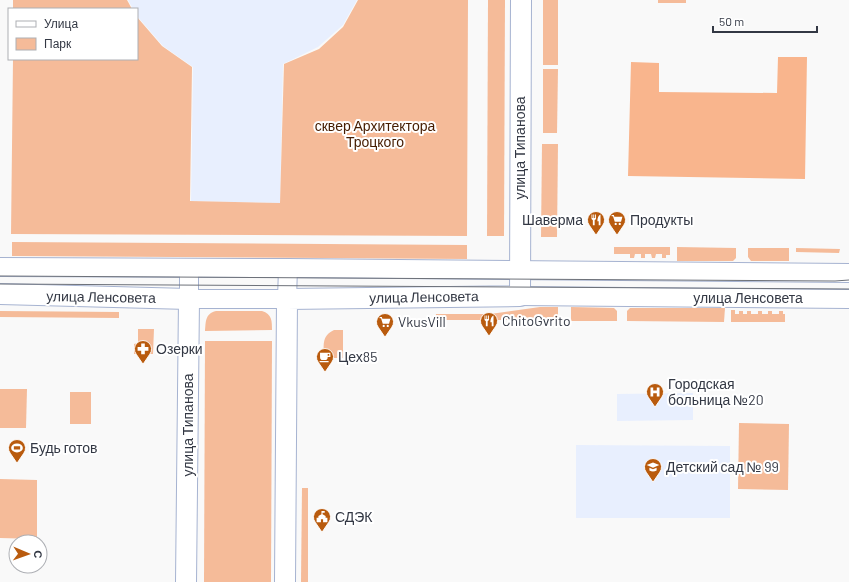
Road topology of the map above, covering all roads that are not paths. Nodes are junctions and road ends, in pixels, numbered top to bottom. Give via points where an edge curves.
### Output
1 (521, 0) edge
2 (0, 267) edge
3 (189, 268) junction
4 (288, 268) junction
5 (520, 270) junction
6 (849, 273) edge
7 (0, 294) edge
8 (520, 296) junction
9 (189, 299) junction
10 (287, 299) junction
11 (849, 299) edge
12 (186, 582) edge
13 (285, 582) edge

1 - 5 main road, улица Типанова
2 - 3 street, улица Ленсовета
3 - 4 street, улица Ленсовета
3 - 9 street, улица Типанова
4 - 5 street, улица Ленсовета
4 - 10 street
5 - 6 street, улица Ленсовета
5 - 8 main road, улица Типанова
7 - 9 main road, улица Ленсовета
8 - 10 main road, улица Ленсовета
8 - 11 street, улица Ленсовета
9 - 10 street, улица Ленсовета
9 - 12 main road, улица Типанова
10 - 13 main road

